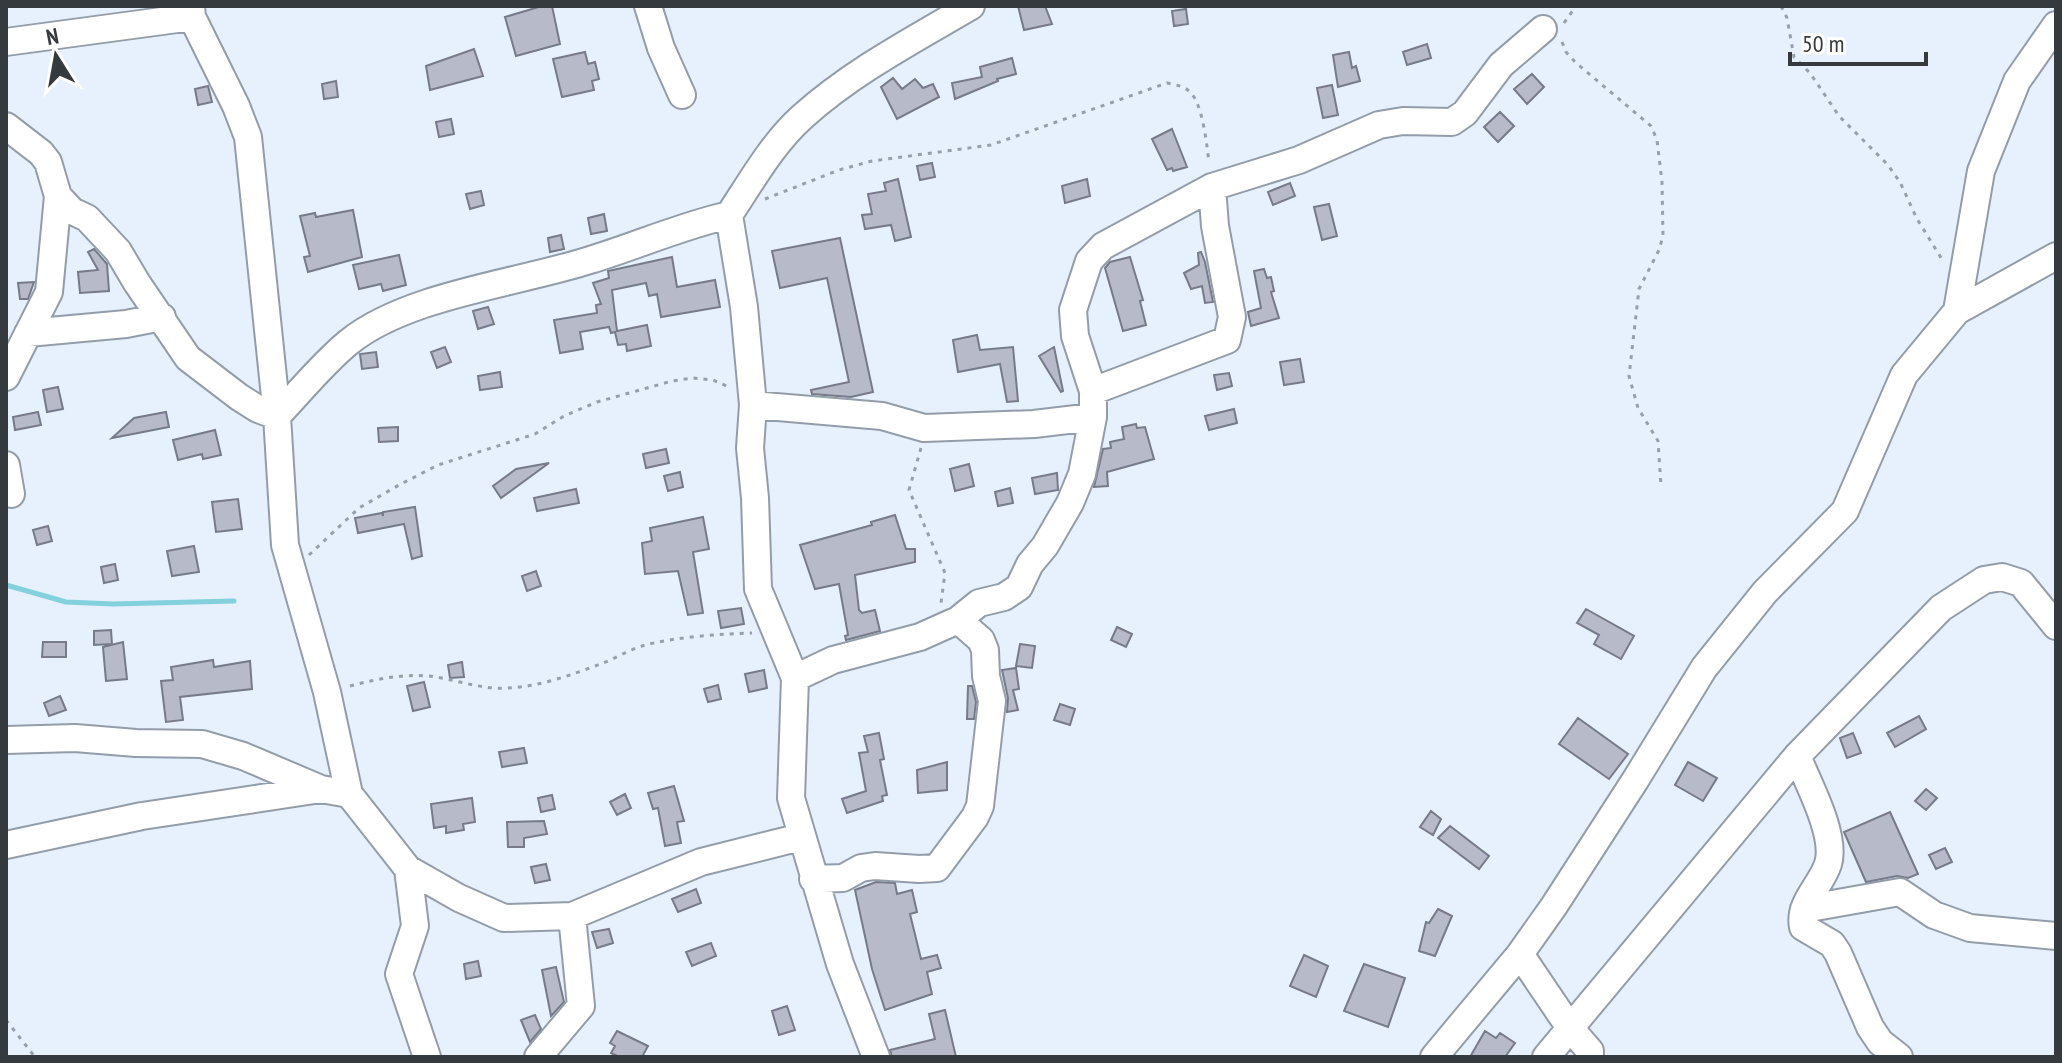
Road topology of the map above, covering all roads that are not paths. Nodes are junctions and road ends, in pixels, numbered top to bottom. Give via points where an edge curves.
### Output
1 (648, 6) edge
2 (971, 6) edge
3 (192, 12) edge
4 (2056, 25) edge
5 (1555, 31) road end
6 (6, 42) edge
7 (682, 95) dead end
8 (6, 126) edge
9 (1212, 187) junction
10 (58, 196) junction
11 (729, 215) junction
12 (2056, 256) edge
13 (1957, 311) junction
14 (162, 317) junction
15 (28, 333) junction
16 (6, 377) edge
17 (753, 401) junction
18 (1093, 404) junction
19 (277, 416) junction
20 (6, 465) edge
21 (11, 494) dead end
22 (958, 620) junction
23 (2056, 626) edge
24 (795, 678) junction
25 (6, 740) edge
26 (1797, 756) junction
27 (321, 789) junction
28 (349, 794) junction
29 (801, 837) junction
30 (6, 845) edge
31 (408, 869) junction
32 (813, 879) junction
33 (1804, 909) junction
34 (572, 916) junction
35 (2056, 936) edge
36 (1520, 954) junction
37 (1570, 1028) junction
38 (427, 1057) edge
39 (538, 1057) edge
40 (876, 1057) edge
41 (1434, 1057) edge
42 (1546, 1057) edge
43 (1590, 1057) edge
44 (1899, 1057) edge

1 - 7 street
2 - 11 street via 868,67 801,118
3 - 6 street
3 - 19 street via 248,137
4 - 13 street via 2017,81 1981,171
5 - 9 street via 1501,65 1452,122 1379,125 1299,160
8 - 10 street via 48,162
9 - 18 street via 1121,235 1089,261 1073,310
9 - 18 street via 1232,317 1227,340
10 - 14 street via 103,233
10 - 15 street via 49,292
11 - 17 street
11 - 19 street via 588,261 411,309 377,324 349,342
12 - 13 street
13 - 36 street via 1904,375 1845,511 1765,592 1704,668
14 - 15 street
14 - 19 street via 188,358 249,403
15 - 16 street
17 - 18 street via 882,416 924,428 1034,424
17 - 24 street via 750,448 758,589
18 - 22 street via 1082,474 1045,546 1019,587 979,603
19 - 28 street via 282,514 292,571
20 - 21 street
22 - 24 street via 833,660
22 - 32 street via 981,640 992,701 975,817 937,868 875,866 843,878
23 - 26 street via 2021,583 2002,577 1984,580 1941,608
24 - 29 street via 791,798
25 - 27 street via 202,744
26 - 33 street via 1830,847 1828,864
26 - 37 street
27 - 28 street
27 - 30 street via 142,816
28 - 31 street
29 - 32 street
29 - 34 street via 701,862
31 - 34 street via 504,918
31 - 38 street via 415,926 399,974
32 - 40 street
33 - 35 street via 1900,892 1934,915 1970,928
33 - 44 street via 1803,927 1832,944 1870,1027
34 - 39 street via 581,1006
36 - 37 street
36 - 41 street
37 - 42 street
37 - 43 street

